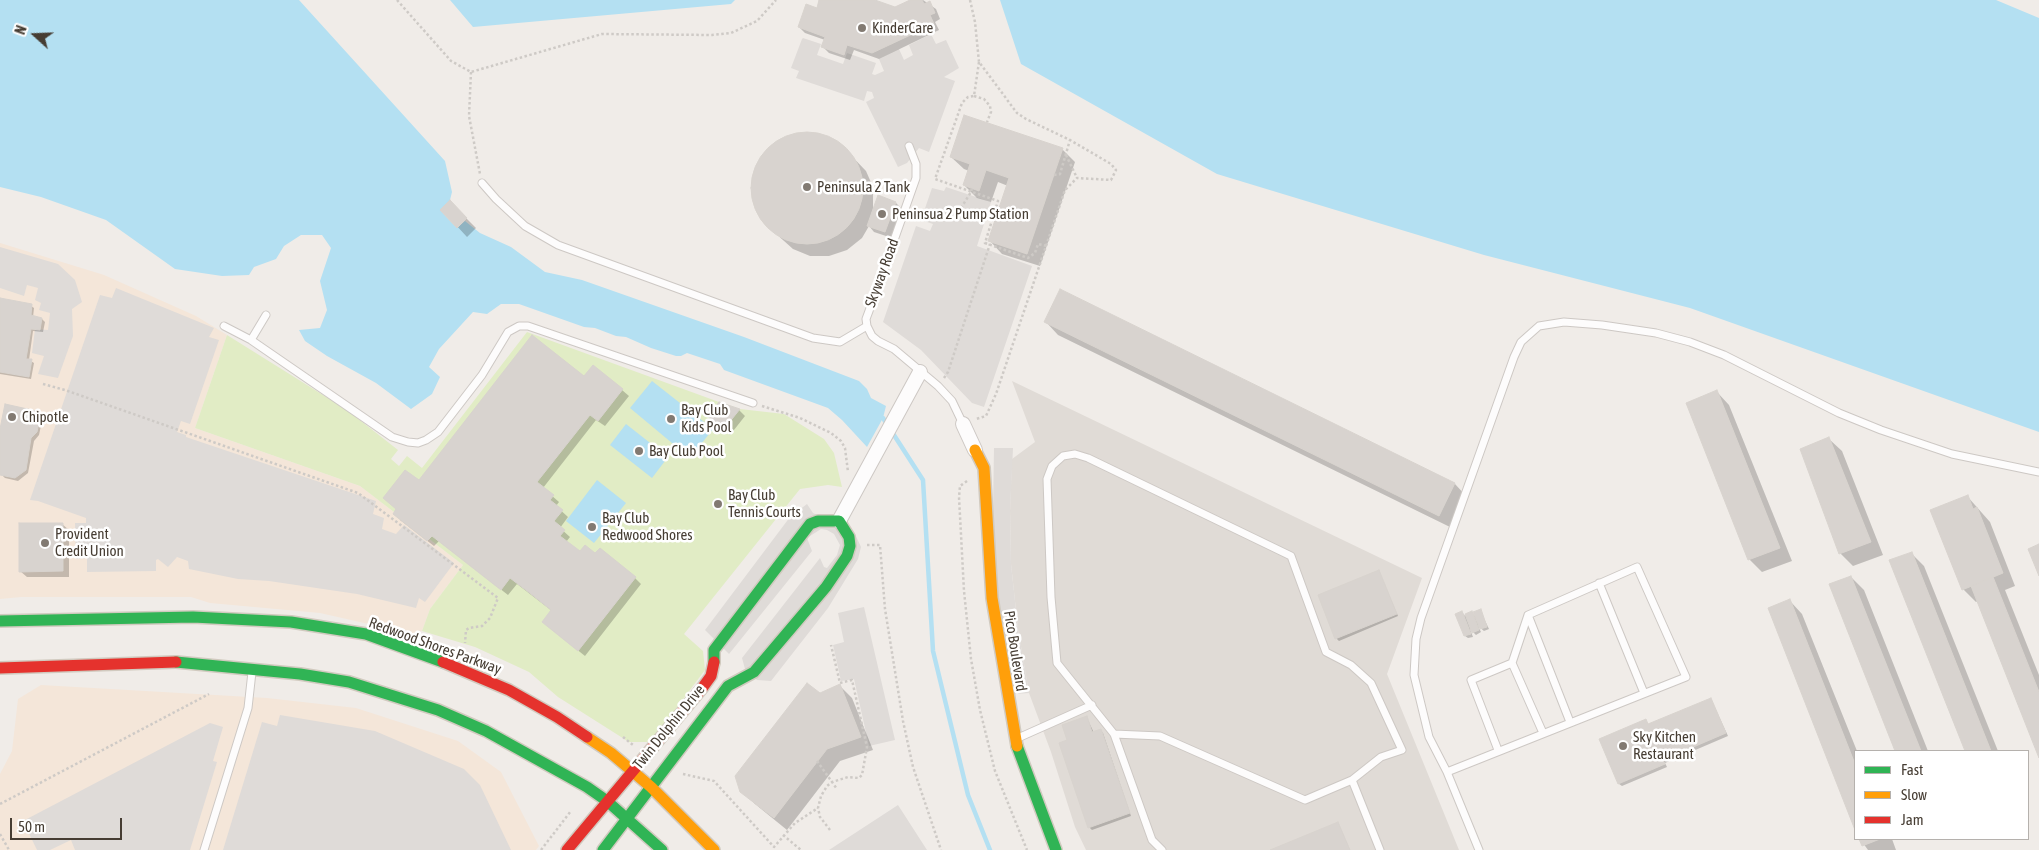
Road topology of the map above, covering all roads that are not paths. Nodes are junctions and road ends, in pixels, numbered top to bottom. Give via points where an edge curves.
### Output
1 (909, 146) dead end
2 (482, 183) road end
3 (266, 315) dead end
4 (224, 326) dead end
5 (867, 326) junction
6 (251, 340) junction
7 (920, 372) junction
8 (753, 403) road end
9 (963, 424) joint
10 (975, 450) joint
11 (2039, 472) edge
12 (839, 521) junction
13 (1599, 583) junction
14 (1528, 615) junction
15 (0, 621) edge
16 (1512, 663) junction
17 (0, 668) edge
18 (253, 669) junction
19 (1644, 693) junction
20 (1092, 704) junction
21 (1570, 722) junction
22 (1542, 733) junction
23 (1114, 734) junction
24 (1015, 739) junction
25 (1498, 750) junction
26 (633, 771) junction
27 (1447, 772) junction
28 (1352, 780) junction
29 (651, 787) junction
30 (607, 801) junction
31 (628, 819) junction
32 (204, 850) edge
33 (567, 850) edge
34 (603, 850) edge
35 (662, 850) edge
36 (714, 850) edge
37 (1056, 850) edge
38 (1162, 850) edge
39 (1380, 850) edge
40 (1479, 850) edge

1 - 5 lane, Skyway Road via 916,164 916,178 866,319
2 - 5 lane via 525,226 558,245 813,338 840,342
3 - 6 lane
4 - 6 lane
5 - 7 lane, Skyway Road via 872,336 894,349
6 - 8 lane via 392,437 408,442 418,443 438,432 482,375 508,332 519,326 528,326
7 - 9 lane, Skyway Road via 952,401
7 - 12 street
9 - 10 street, Skyway Road
10 - 24 main road, Pico Boulevard via 984,468 992,598
11 - 27 lane via 1952,454 1881,430 1724,354 1690,342 1602,325 1564,322 1539,326 1521,342 1514,357 1416,638 1414,675 1417,694 1429,737
12 - 26 main road, Twin Dolphin Drive via 810,524 714,650 714,664 703,687
12 - 29 main road, Twin Dolphin Drive via 849,537 850,546 847,556 826,586 754,672 728,686
13 - 14 lane
13 - 19 lane
13 - 19 lane via 1637,567 1686,677
14 - 16 lane
14 - 21 lane
15 - 26 main road, Redwood Shores Parkway via 193,617 291,622 366,634 451,664 509,690 557,717
16 - 22 lane
16 - 25 lane via 1471,680
17 - 18 main road via 180,662
18 - 30 main road via 349,682 438,710 539,759
18 - 32 lane via 248,708
19 - 21 lane
20 - 23 lane
20 - 24 lane
20 - 28 lane via 1058,663 1051,596 1047,479 1052,466 1063,456 1076,454 1291,556 1326,652 1351,665 1371,683 1402,750 1381,757
21 - 22 lane
22 - 25 lane
23 - 28 lane via 1160,736 1304,800
23 - 38 lane via 1152,840
24 - 37 main road, Pico Boulevard
25 - 27 lane
26 - 29 main road, Redwood Shores Parkway
26 - 30 main road, Twin Dolphin Drive
27 - 40 lane
28 - 39 lane
29 - 31 main road, Twin Dolphin Drive
29 - 36 main road, Redwood Shores Parkway
30 - 31 main road
30 - 33 main road, Twin Dolphin Drive
31 - 34 main road, Twin Dolphin Drive
31 - 35 main road

